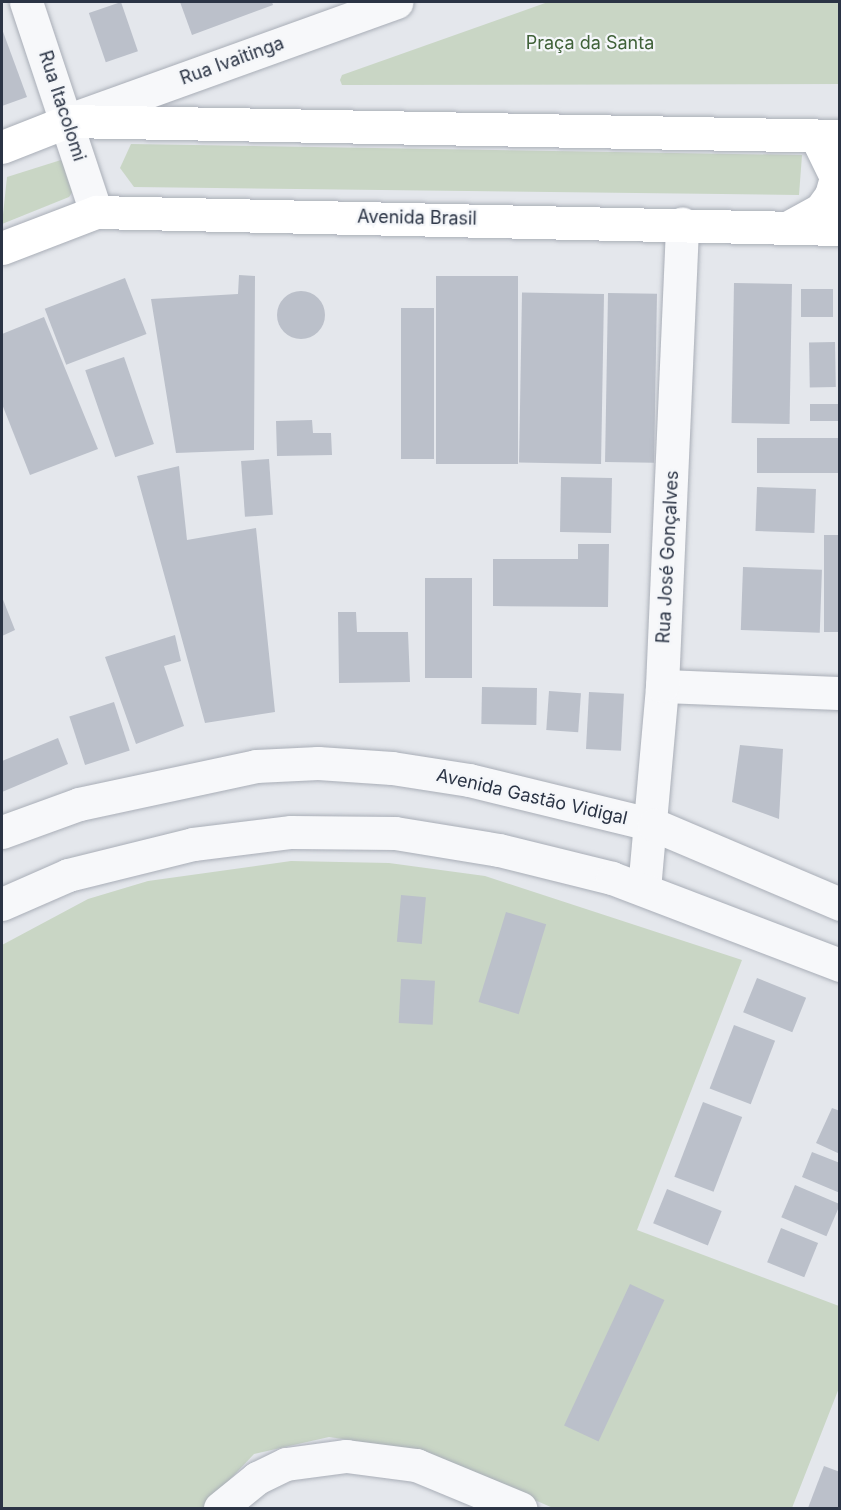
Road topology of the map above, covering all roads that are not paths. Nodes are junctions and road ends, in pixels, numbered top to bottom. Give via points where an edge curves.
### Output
1 (26, 2) edge
2 (396, 2) edge
3 (68, 121) junction
4 (828, 136) edge
5 (2, 147) edge
6 (96, 212) junction
7 (682, 223) junction
8 (789, 227) junction
9 (840, 229) edge
10 (2, 248) edge
11 (662, 686) junction
12 (840, 693) edge
13 (654, 825) junction
14 (2, 832) edge
15 (644, 889) junction
16 (2, 904) edge
17 (840, 904) edge
18 (840, 965) edge
19 (220, 1509) edge
20 (520, 1509) edge

1 - 3 street, Rua Itacolomi
2 - 3 street, Rua Ivaitinga
3 - 4 main road
3 - 5 main road
3 - 6 street, Rua Itacolomi
4 - 8 main road via 836,177 831,195 821,209
6 - 7 main road, Avenida Brasil
6 - 10 main road, Avenida Brasil
7 - 8 main road, Avenida Brasil
7 - 11 street, Rua José Gonçalves
8 - 9 main road, Avenida Brasil
11 - 12 street
11 - 13 street, Rua José Gonçalves
13 - 14 street, Avenida Gastão Vidigal via 469,780 318,763 256,766 176,780 79,804
13 - 15 street, Rua José Gonçalves
13 - 17 street, Avenida Gastão Vidigal
15 - 16 street via 499,850 341,830 248,837 148,854 68,875
15 - 18 street
19 - 20 street via 257,1478 286,1464 346,1455 416,1465

